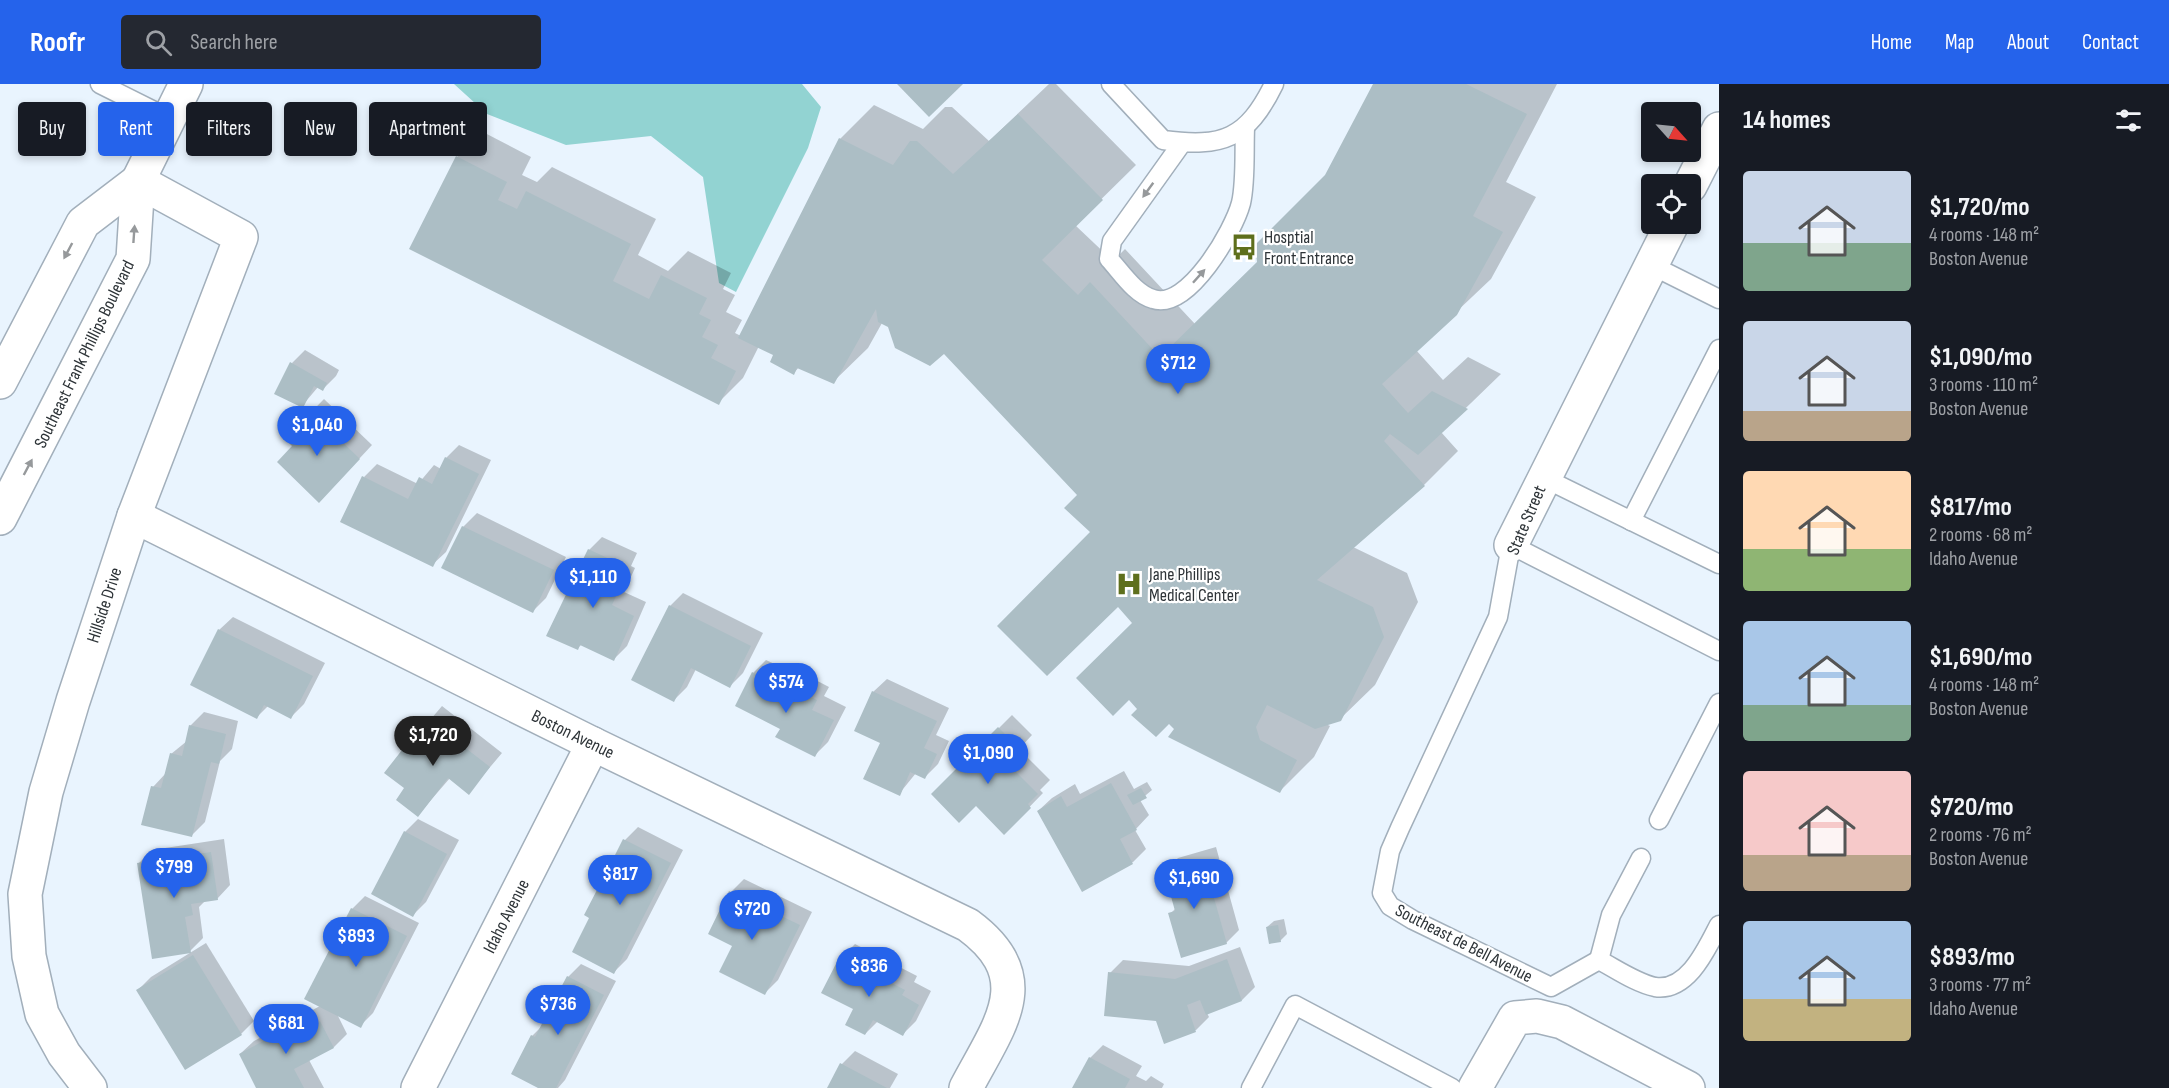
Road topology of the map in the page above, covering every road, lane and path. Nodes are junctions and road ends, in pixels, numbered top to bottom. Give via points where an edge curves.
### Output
1 (100, 84) edge
2 (186, 84) edge
3 (1111, 84) edge
4 (1274, 84) edge
5 (136, 102) edge
6 (174, 107) edge
7 (1245, 128) junction
8 (1719, 129) edge
9 (1182, 143) junction
10 (150, 156) edge
11 (138, 181) junction
12 (1702, 184) edge
13 (1667, 234) edge
14 (1651, 265) junction
15 (1719, 299) edge
16 (1719, 349) edge
17 (0, 382) edge
18 (1544, 477) junction
19 (134, 516) junction
20 (0, 518) edge
21 (1631, 521) junction
22 (1511, 545) junction
23 (1719, 564) edge
24 (1719, 651) edge
25 (1719, 703) edge
26 (593, 744) junction
27 (1659, 820) dead end
28 (1641, 858) dead end
29 (1382, 893) joint
30 (1719, 925) edge
31 (1599, 960) junction
32 (1259, 1085) edge
33 (90, 1088) edge
34 (418, 1088) edge
35 (966, 1088) edge
36 (1452, 1088) edge
37 (1475, 1088) edge
38 (1688, 1088) edge

1 - 5 lane
2 - 6 street, Southeast Frank Phillips Boulevard
3 - 9 lane via 1163,140
4 - 7 lane via 1261,110
7 - 9 lane via 1203,144
9 -> 7 lane via 1118,232 1109,259 1142,294 1156,300 1172,299 1189,287 1209,265 1226,236 1241,202
8 - 12 street
10 - 11 street, Southeast Frank Phillips Boulevard
11 -> 17 street, Southeast Frank Phillips Boulevard via 83,223
11 - 19 street, Hillside Drive via 241,237
20 -> 11 street, Southeast Frank Phillips Boulevard via 133,259
13 - 14 street, State Street
14 - 15 lane
14 - 18 street, State Street
16 - 21 lane
18 - 21 lane
18 - 22 street, State Street
19 - 26 street, Boston Avenue
19 - 33 street, Hillside Drive via 46,792 26,894 29,956 42,1014 64,1054
21 - 23 lane
22 - 24 lane
22 - 29 lane, State Street via 1498,617 1390,851
25 - 27 lane
26 - 34 street, Idaho Avenue
26 - 35 street, Boston Avenue via 968,925 988,939 1003,961 1009,987 1003,1018
28 - 31 lane via 1611,915
29 - 31 lane, Southeast de Bell Avenue via 1390,906 1413,920 1551,987
30 - 31 lane via 1699,964 1678,982 1656,987
32 - 36 lane via 1295,1005
37 - 38 street via 1515,1018 1537,1016 1562,1022

